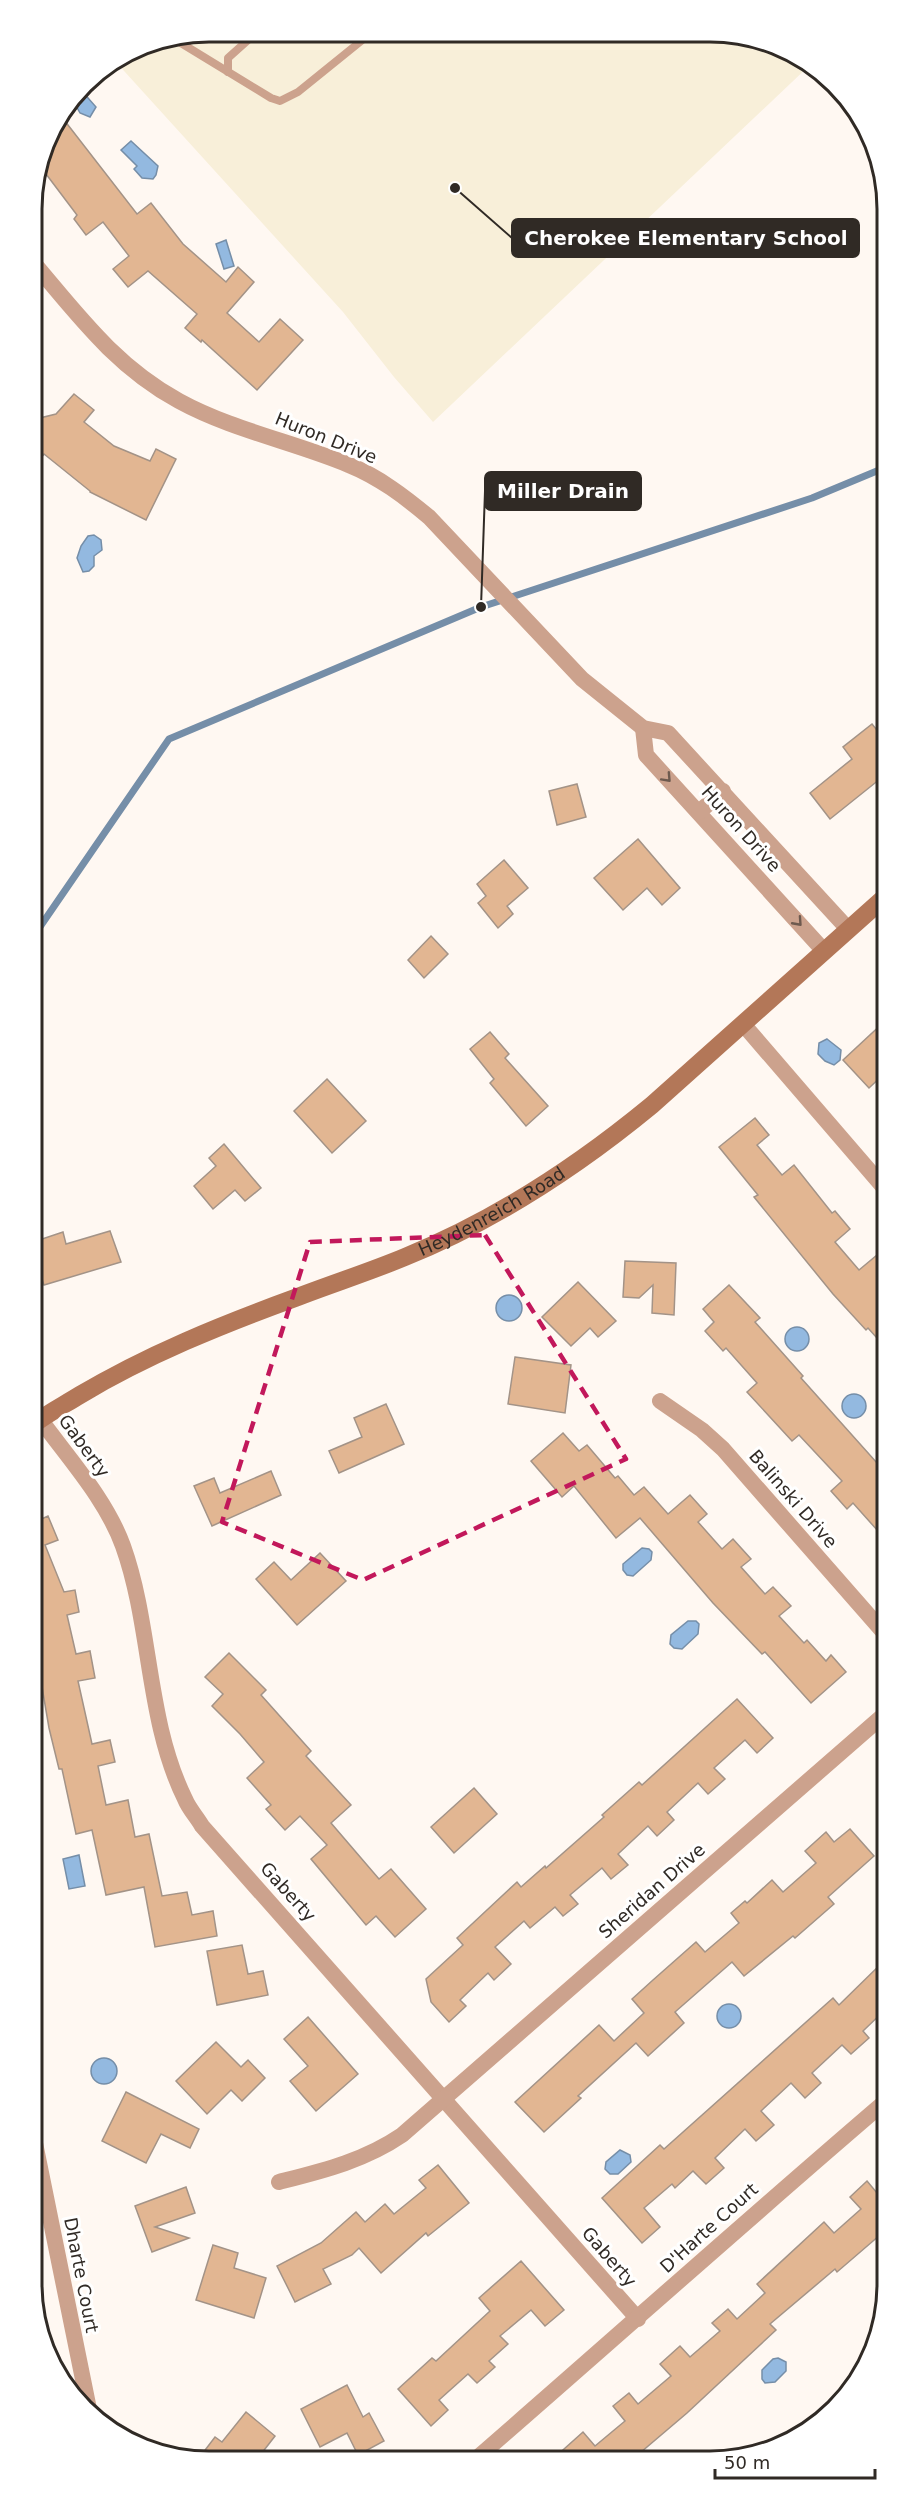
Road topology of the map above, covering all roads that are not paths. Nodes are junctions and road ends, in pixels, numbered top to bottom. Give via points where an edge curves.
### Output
1 (246, 42) edge
2 (360, 42) edge
3 (183, 44) edge
4 (228, 72) junction
5 (42, 273) edge
6 (643, 728) junction
7 (723, 791) junction
8 (699, 812) junction
9 (877, 904) edge
10 (848, 929) junction
11 (824, 951) junction
12 (743, 1024) junction
13 (877, 1168) edge
14 (660, 1401) dead end
15 (42, 1419) edge
16 (42, 1428) edge
17 (877, 1625) edge
18 (877, 1721) edge
19 (445, 2099) junction
20 (877, 2109) edge
21 (42, 2177) edge
22 (279, 2182) dead end
23 (638, 2319) junction
24 (87, 2397) edge
25 (485, 2451) edge

1 - 4 lane via 228,58
2 - 4 lane via 298,92 280,101
3 - 4 lane
5 - 6 street, Huron Drive via 101,342 155,387 208,415 350,465 406,498 429,517 582,679
6 - 7 street, Huron Drive via 668,733
6 -> 8 street, Huron Drive via 646,755
7 - 8 street
7 - 10 street, Huron Drive
8 -> 11 street, Huron Drive
9 - 10 street, Heydenreich Road
10 - 11 street, Heydenreich Road
11 - 12 street, Heydenreich Road
12 - 13 street
12 - 15 street, Heydenreich Road via 622,1129 544,1184 451,1237 154,1355
14 - 17 street, Balinski Drive via 723,1449
16 - 19 street, Gaberty via 92,1488 122,1544 132,1576 164,1742 186,1801 210,1835
18 - 19 street, Sheridan Drive
19 - 22 street, Sheridan Drive via 375,2153
19 - 23 street, Gaberty
20 - 23 street, D'Harte Court
21 - 24 street, Dharte Court
23 - 25 street, D'Harte Court

